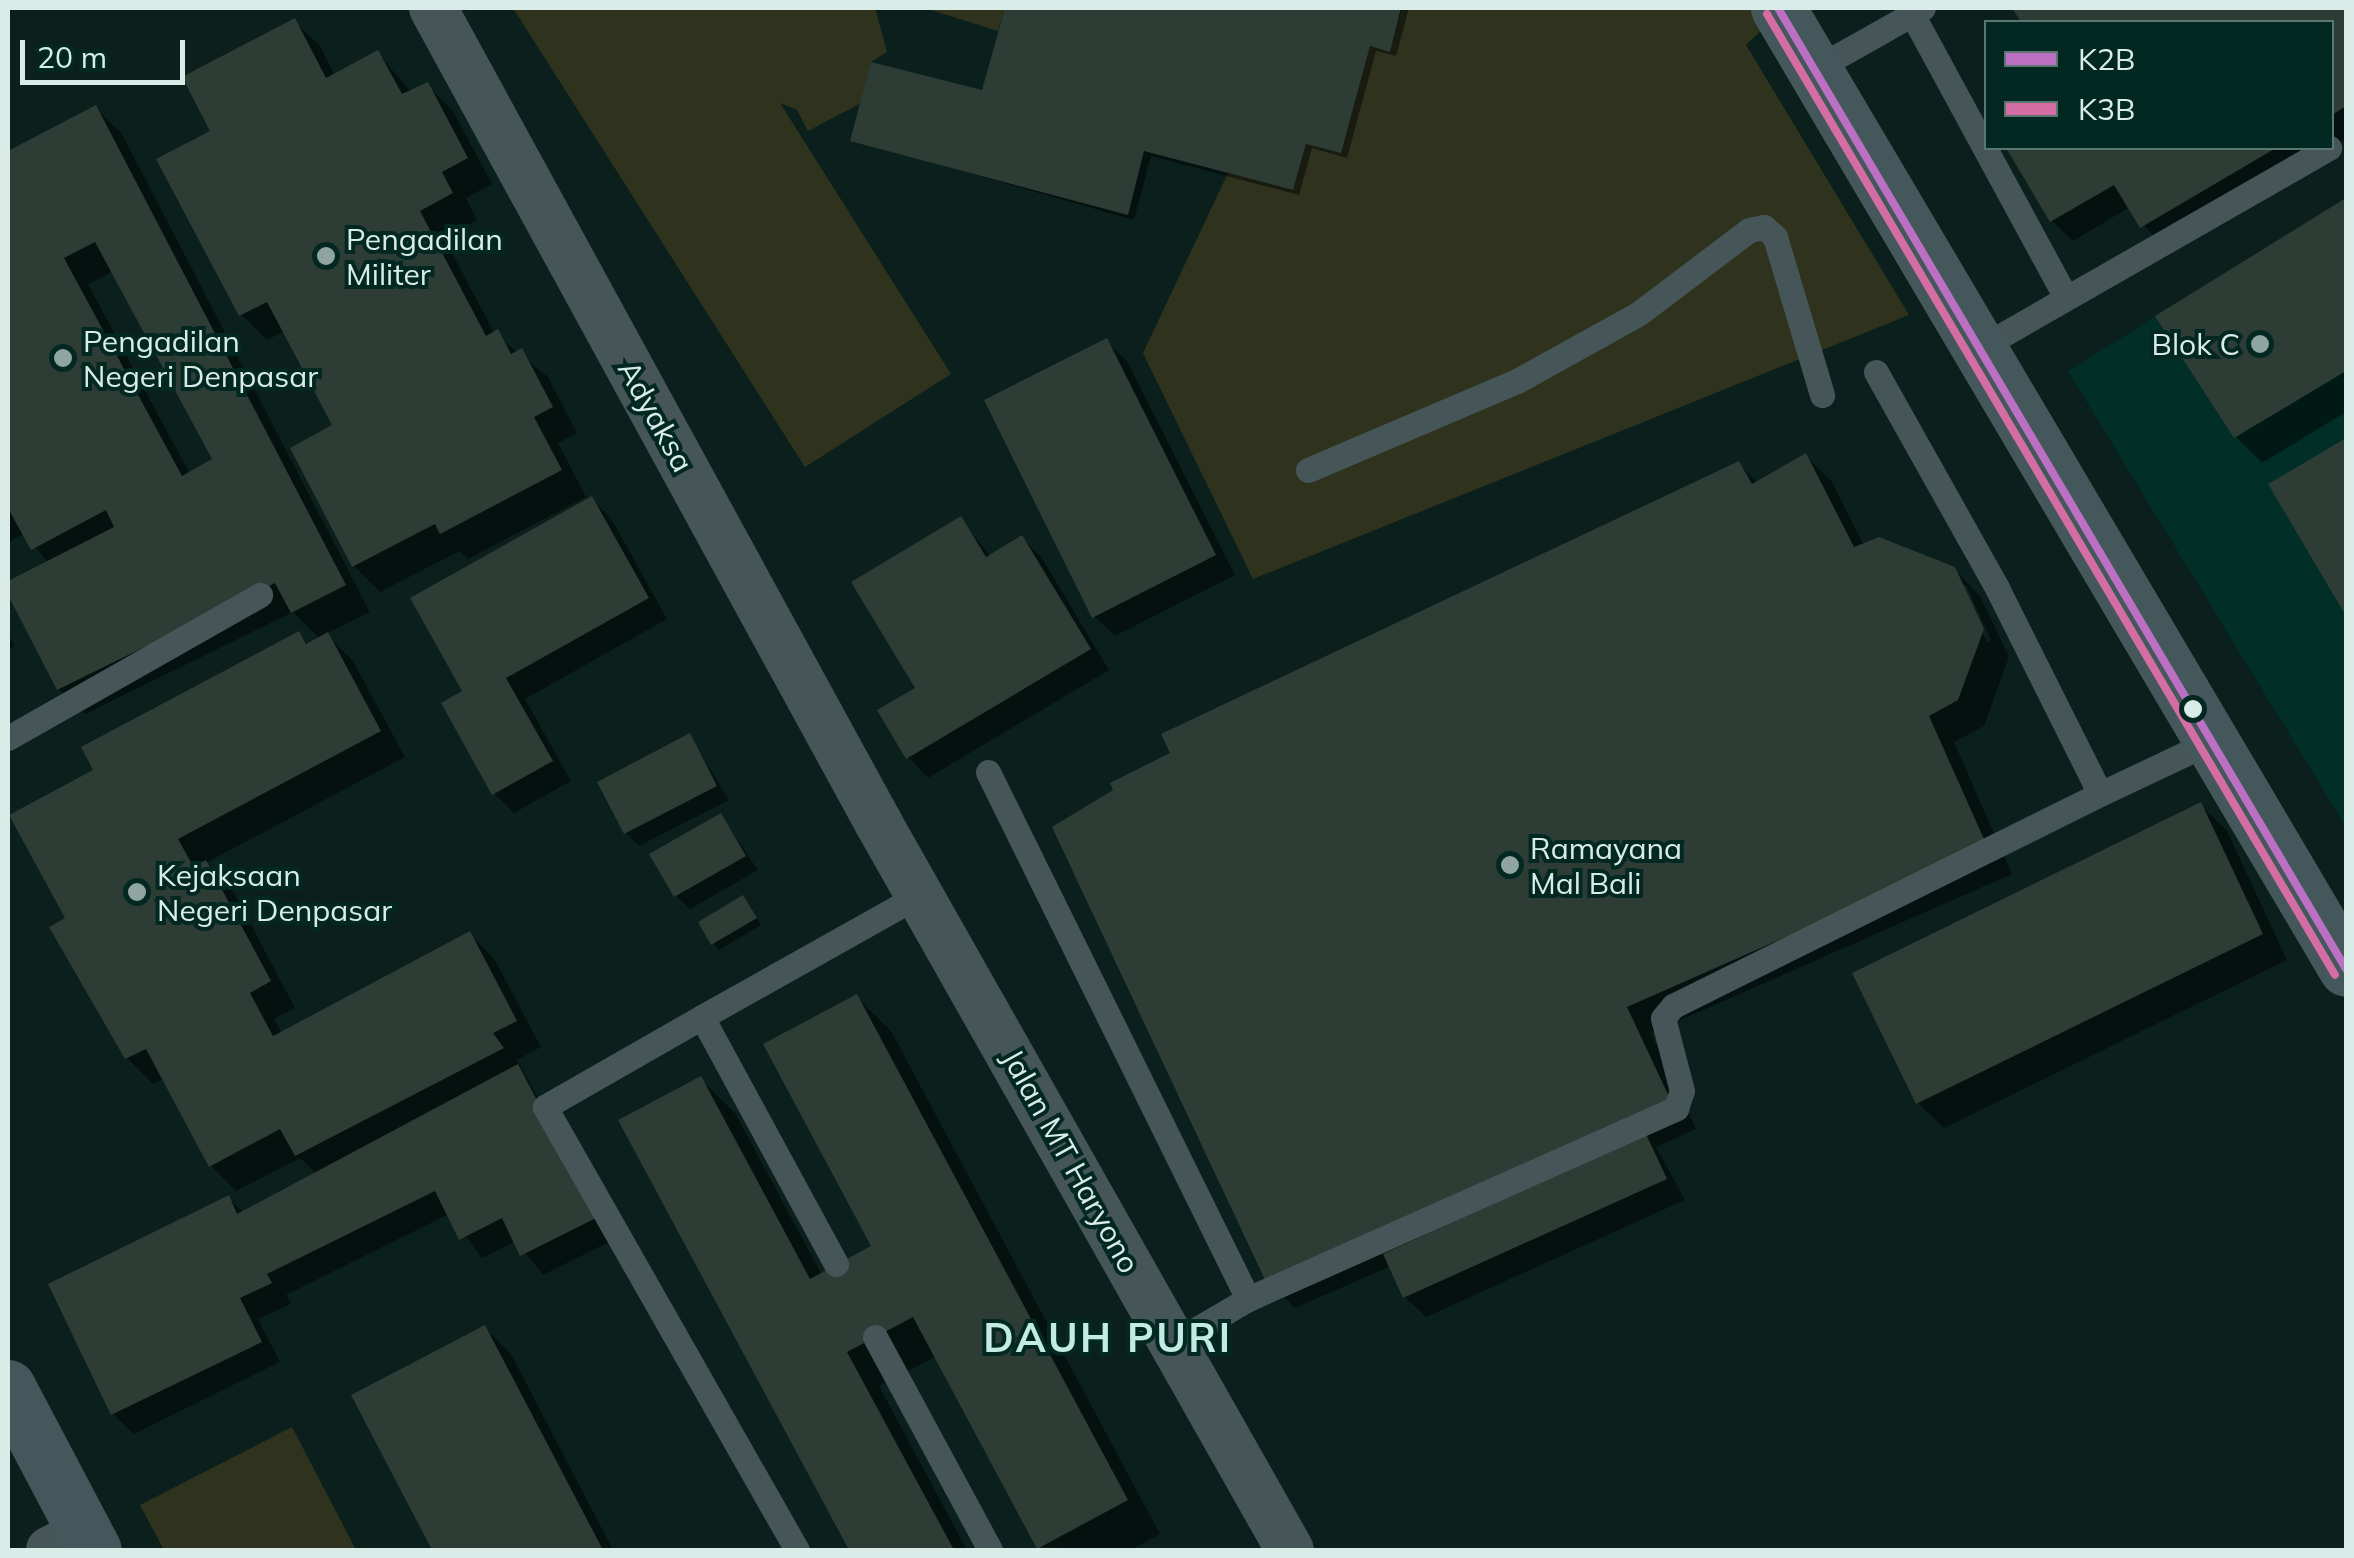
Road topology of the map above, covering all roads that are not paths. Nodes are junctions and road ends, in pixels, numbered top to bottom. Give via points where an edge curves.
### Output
1 (433, 8) edge
2 (1778, 8) edge
3 (1918, 11) edge
4 (1813, 70) junction
5 (1984, 139) edge
6 (1990, 150) edge
7 (2325, 150) edge
8 (2066, 298) junction
9 (1976, 350) junction
10 (1876, 372) dead end
11 (1822, 395) dead end
12 (1308, 470) dead end
13 (260, 595) dead end
14 (8, 738) edge
15 (2210, 742) junction
16 (988, 772) dead end
17 (2100, 794) junction
18 (880, 824) joint
19 (920, 895) junction
20 (2346, 969) edge
21 (702, 1017) junction
22 (836, 1264) dead end
23 (1248, 1299) junction
24 (875, 1337) dead end
25 (1173, 1344) junction
26 (8, 1387) edge
27 (76, 1545) edge
28 (1277, 1546) edge
29 (797, 1550) edge
30 (990, 1550) edge

1 - 18 street, Adyaksa
2 - 4 main road
3 - 4 lane
3 - 5 lane
4 - 9 main road
6 - 8 lane
7 - 8 lane
8 - 9 lane
9 - 15 main road
10 - 17 lane via 1997,588
11 - 12 lane via 1775,237 1764,228 1749,230 1638,314 1517,381
13 - 14 lane
15 - 17 lane
15 - 20 main road
16 - 23 lane
17 - 23 lane via 1673,1006 1663,1018 1682,1091 1676,1108
18 - 19 street, Jalan MT Haryono
19 - 21 lane
19 - 25 street, Jalan MT Haryono
21 - 22 lane
21 - 29 lane via 545,1107
23 - 25 lane
24 - 30 lane
25 - 28 street, Jalan MT Haryono
26 - 27 main road

